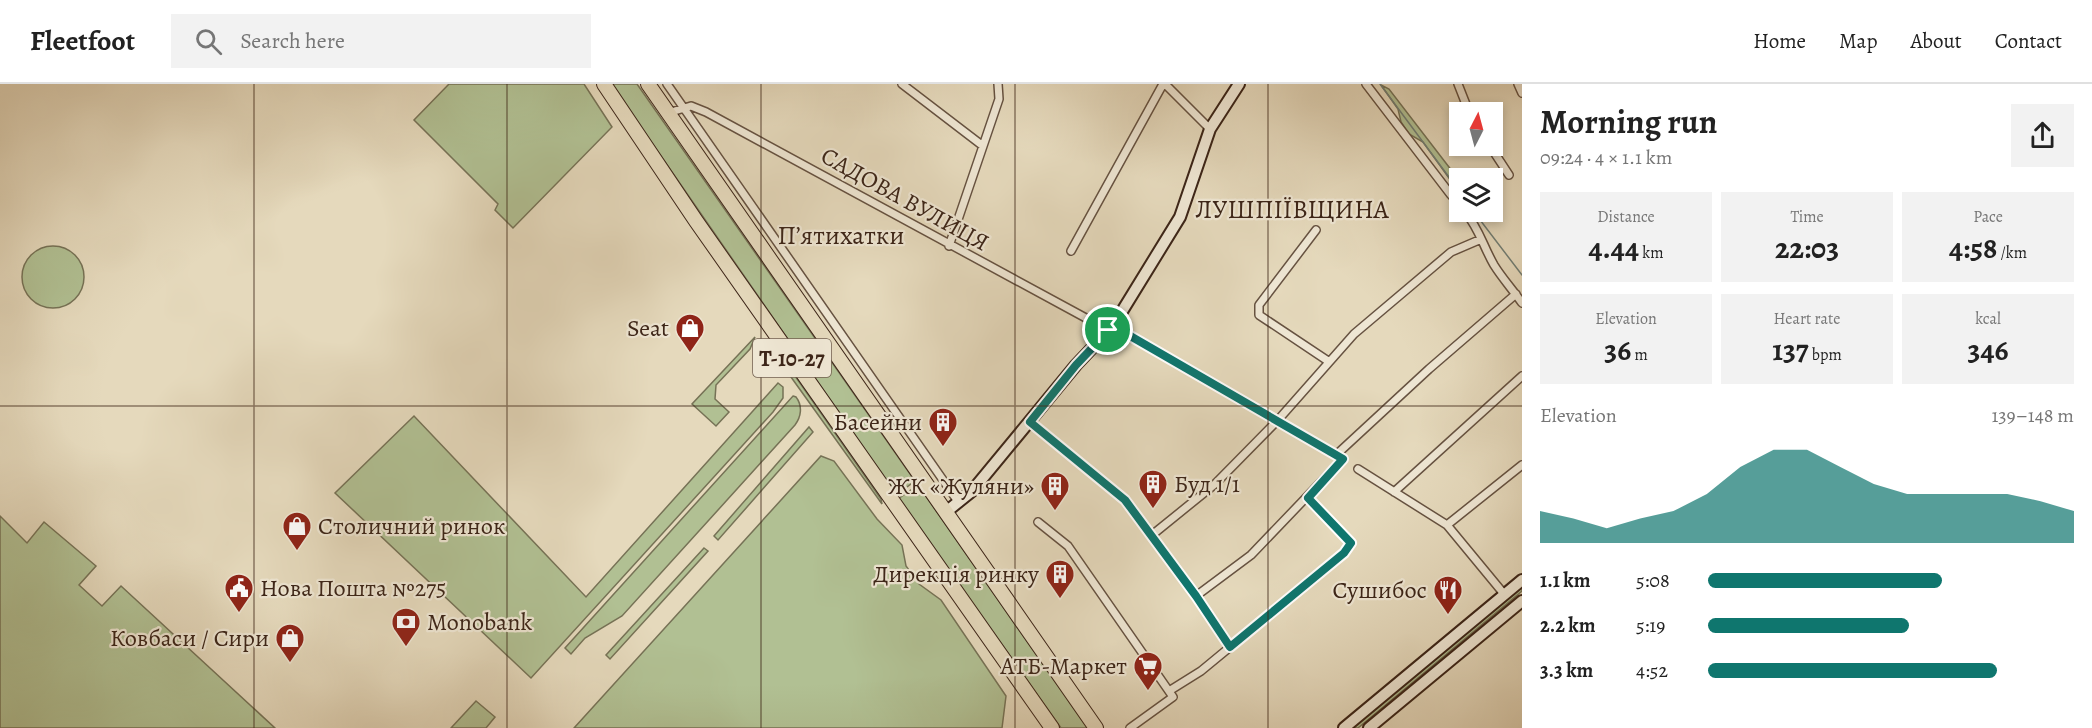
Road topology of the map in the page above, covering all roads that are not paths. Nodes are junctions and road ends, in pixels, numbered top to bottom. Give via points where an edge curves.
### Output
1 (604, 84) edge
2 (648, 84) edge
3 (667, 84) edge
4 (902, 84) edge
5 (998, 84) edge
6 (1164, 84) edge
7 (1239, 84) edge
8 (1366, 84) edge
9 (1458, 84) edge
10 (1518, 84) edge
11 (1522, 93) edge
12 (1465, 102) edge
13 (683, 107) junction
14 (668, 113) junction
15 (1210, 129) junction
16 (983, 146) junction
17 (1497, 156) edge
18 (1509, 175) dead end
19 (1449, 192) edge
20 (1472, 222) edge
21 (1316, 230) dead end
22 (1479, 240) junction
23 (949, 246) junction
24 (1071, 251) dead end
25 (1516, 294) junction
26 (1522, 303) edge
27 (1110, 328) junction
28 (1328, 361) junction
29 (1522, 376) edge
30 (1278, 420) junction
31 (1030, 422) junction
32 (1340, 457) junction
33 (1522, 465) edge
34 (1358, 469) dead end
35 (1394, 492) junction
36 (1308, 498) junction
37 (959, 503) junction
38 (946, 512) junction
39 (1038, 522) dead end
40 (1447, 525) junction
41 (1152, 536) junction
42 (1522, 580) edge
43 (1504, 594) junction
44 (1196, 596) junction
45 (1522, 601) edge
46 (1230, 647) junction
47 (1171, 694) junction
48 (1052, 728) edge
49 (1096, 728) edge
50 (1130, 728) edge
51 (1344, 728) edge
52 (1369, 728) edge

1 - 48 highway, Т-10-27
2 - 14 highway, Т-10-27
3 - 13 street
4 - 16 street
5 - 16 street via 999,99
6 - 15 street
6 - 24 street
7 - 15 street
8 - 19 street
9 - 12 street
10 - 11 street
13 - 14 street
13 - 23 street, САДОВА ВУЛИЦЯ via 706,112
13 - 37 street
14 - 38 highway, Т-10-27
15 - 27 street via 1180,218
16 - 23 street
17 - 18 street
20 - 22 street via 1480,232
21 - 28 street via 1258,311
22 - 25 street
22 - 28 street via 1451,252
23 - 27 street, САДОВА ВУЛИЦЯ
25 - 26 street
25 - 32 street via 1429,369
27 - 30 street, САДОВА ВУЛИЦЯ
27 - 31 street
28 - 30 street
29 - 35 street
30 - 32 street, САДОВА ВУЛИЦЯ
30 - 41 street via 1215,484
31 - 37 street
31 - 41 street via 1125,500
32 - 36 street
33 - 40 street
34 - 35 street
35 - 40 street
36 - 44 street via 1251,555
36 - 46 street via 1351,543 1344,553
37 - 38 street
38 - 49 highway, Т-10-27
39 - 47 street via 1068,546
40 - 43 street
41 - 44 street
42 - 43 street
43 - 51 street
44 - 46 street
45 - 52 street
46 - 47 street
47 - 50 street

